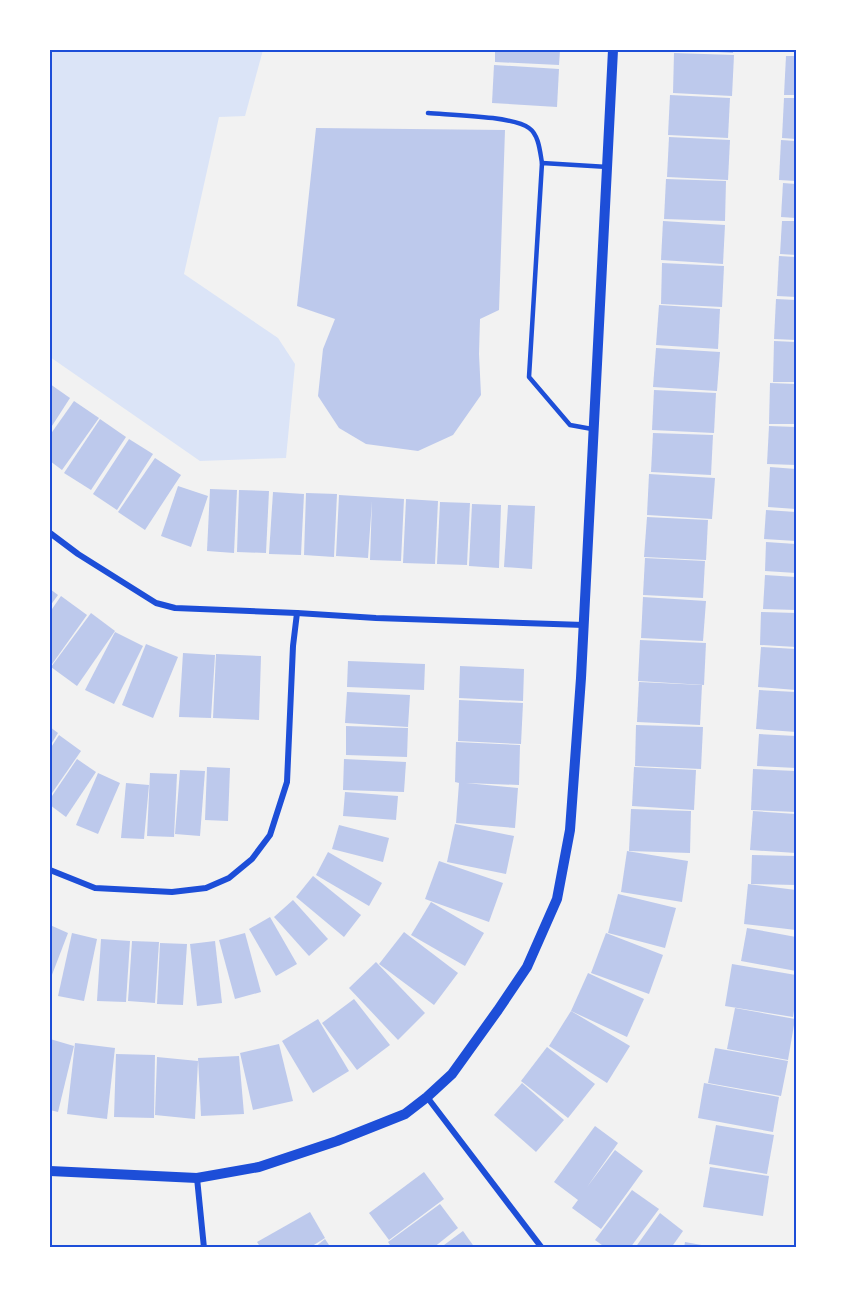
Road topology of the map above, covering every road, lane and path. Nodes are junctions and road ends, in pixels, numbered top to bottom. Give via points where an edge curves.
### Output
1 (614, 50) edge
2 (428, 112) dead end
3 (542, 163) junction
4 (608, 167) junction
5 (595, 429) junction
6 (50, 532) edge
7 (297, 613) junction
8 (584, 625) junction
9 (50, 870) edge
10 (427, 1097) junction
11 (50, 1171) edge
12 (197, 1178) junction
13 (204, 1248) edge
14 (542, 1248) edge

1 - 4 street
2 - 3 lane via 512,121 531,129 539,143
3 - 4 lane
3 - 5 lane via 529,377 570,425
4 - 5 street
5 - 8 street
6 - 7 street via 156,603 175,608
7 - 8 street
7 - 9 street via 292,646 287,782 270,835 252,859 229,878 206,888 172,892 95,888
8 - 10 street via 570,830 557,898 527,967 452,1074
10 - 12 street via 405,1114 337,1141 259,1167
10 - 14 street
11 - 12 street
12 - 13 street

